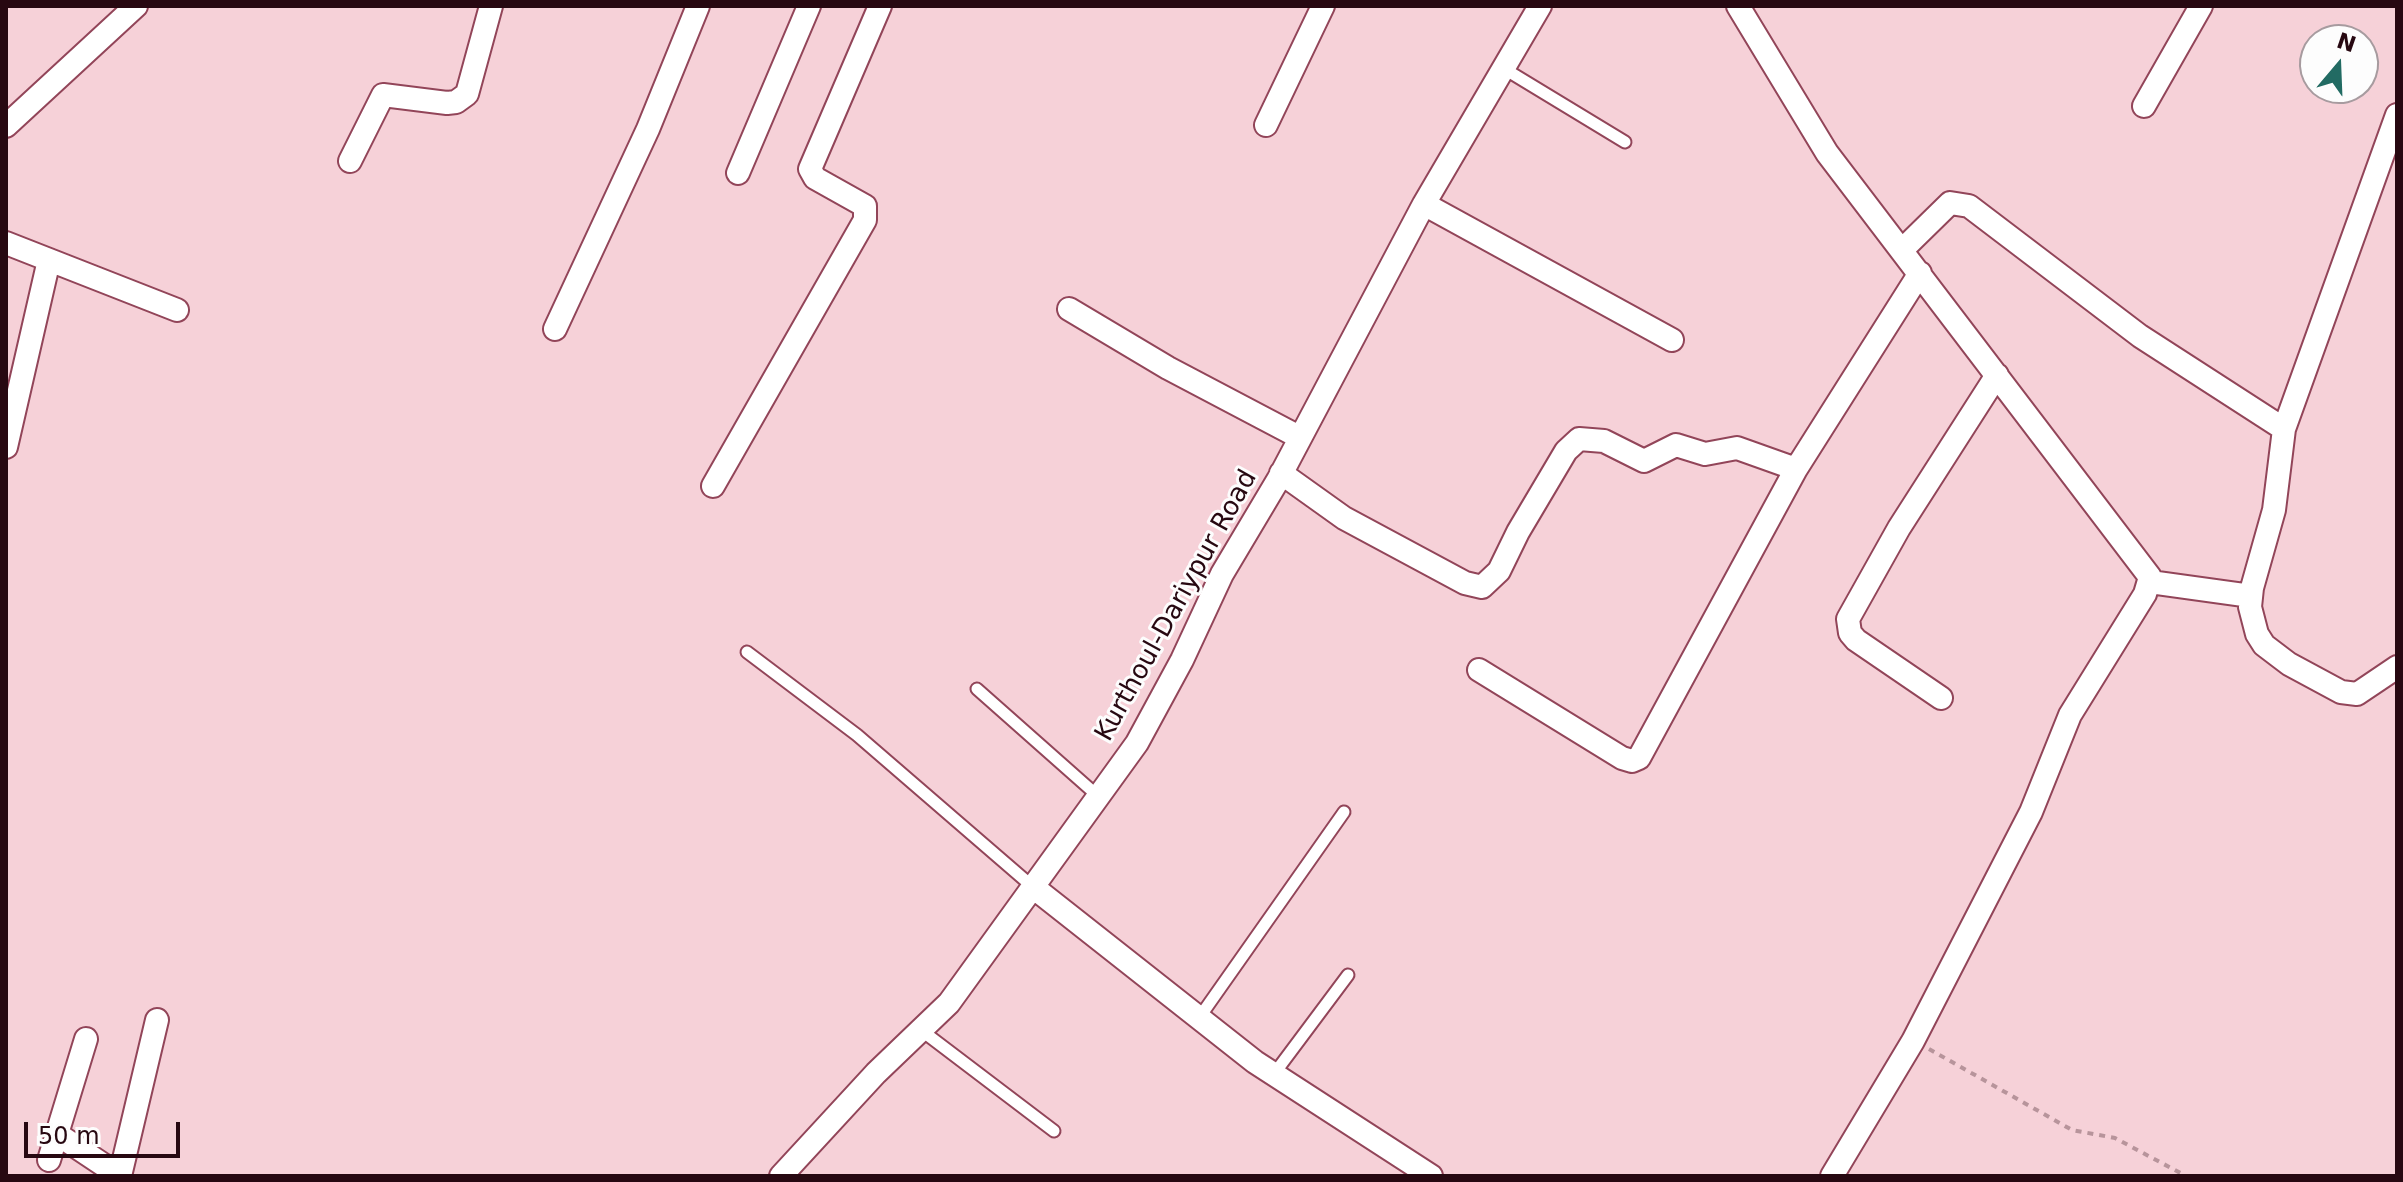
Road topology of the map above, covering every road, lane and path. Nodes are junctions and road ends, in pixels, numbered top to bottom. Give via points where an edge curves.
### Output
1 (136, 6) edge
2 (491, 6) edge
3 (698, 6) edge
4 (809, 6) edge
5 (880, 6) edge
6 (1323, 6) edge
7 (1540, 6) edge
8 (1738, 6) edge
9 (2201, 6) edge
10 (1502, 68) junction
11 (2144, 106) dead end
12 (2397, 115) edge
13 (1266, 125) dead end
14 (6, 126) edge
15 (1625, 142) dead end
16 (350, 161) dead end
17 (738, 173) dead end
18 (1424, 204) junction
19 (6, 243) edge
20 (1902, 250) junction
21 (49, 260) junction
22 (1920, 273) junction
23 (1069, 309) dead end
24 (177, 310) dead end
25 (555, 329) dead end
26 (1672, 340) dead end
27 (1997, 375) junction
28 (2284, 429) junction
29 (1299, 437) junction
30 (6, 447) edge
31 (1796, 469) junction
32 (1281, 473) junction
33 (713, 486) dead end
34 (2150, 582) junction
35 (2251, 596) junction
36 (747, 652) dead end
37 (2397, 667) edge
38 (1479, 670) dead end
39 (977, 689) dead end
40 (1941, 698) dead end
41 (1099, 797) junction
42 (1344, 812) dead end
43 (1033, 887) junction
44 (1348, 975) dead end
45 (1198, 1019) junction
46 (157, 1020) dead end
47 (921, 1030) junction
48 (86, 1039) dead end
49 (1913, 1041) junction
50 (1274, 1074) junction
51 (1054, 1131) dead end
52 (57, 1134) junction
53 (49, 1160) dead end
54 (120, 1176) edge
55 (781, 1176) edge
56 (1431, 1176) edge
57 (1832, 1176) edge
58 (2186, 1176) edge

1 - 14 street
2 - 16 street via 467,94 447,103 383,95
3 - 25 street via 648,129
4 - 17 street
5 - 33 street via 810,169 815,178 865,206 865,220
6 - 13 street
7 - 10 street, Kurthoul-Dariypur Road
8 - 20 street via 1827,153
9 - 11 street
10 - 15 lane
10 - 18 street, Kurthoul-Dariypur Road
12 - 28 street
18 - 26 street
18 - 29 street, Kurthoul-Dariypur Road
19 - 21 street
20 - 22 street
20 - 28 street via 1950,203 1969,206 2140,336
21 - 24 street
21 - 30 street
22 - 27 street
22 - 31 street
23 - 29 street
27 - 34 street via 2145,568
27 - 40 street via 1848,619 1856,640
28 - 35 street via 2274,510
29 - 32 street, Kurthoul-Dariypur Road
31 - 32 street via 1737,448 1705,454 1676,445 1644,461 1604,441 1579,439 1566,451 1499,571 1482,587 1465,583 1344,518
31 - 38 street via 1639,758 1622,758
32 - 41 street, Kurthoul-Dariypur Road via 1222,574 1155,713
34 - 35 street
34 - 49 street via 2070,715 2037,800
35 - 37 street via 2252,618 2264,645 2341,692 2357,694
36 - 43 lane via 847,726
39 - 41 lane
41 - 43 street, Kurthoul-Dariypur Road
42 - 45 lane
43 - 45 street
43 - 47 street, Kurthoul-Dariypur Road via 977,968
44 - 50 lane
45 - 50 street
46 - 54 street
47 - 51 lane
47 - 55 street, Kurthoul-Dariypur Road
48 - 52 street
49 - 57 street
49 - 58 path via 2072,1130 2115,1138
50 - 56 street
52 - 53 street
52 - 54 street

